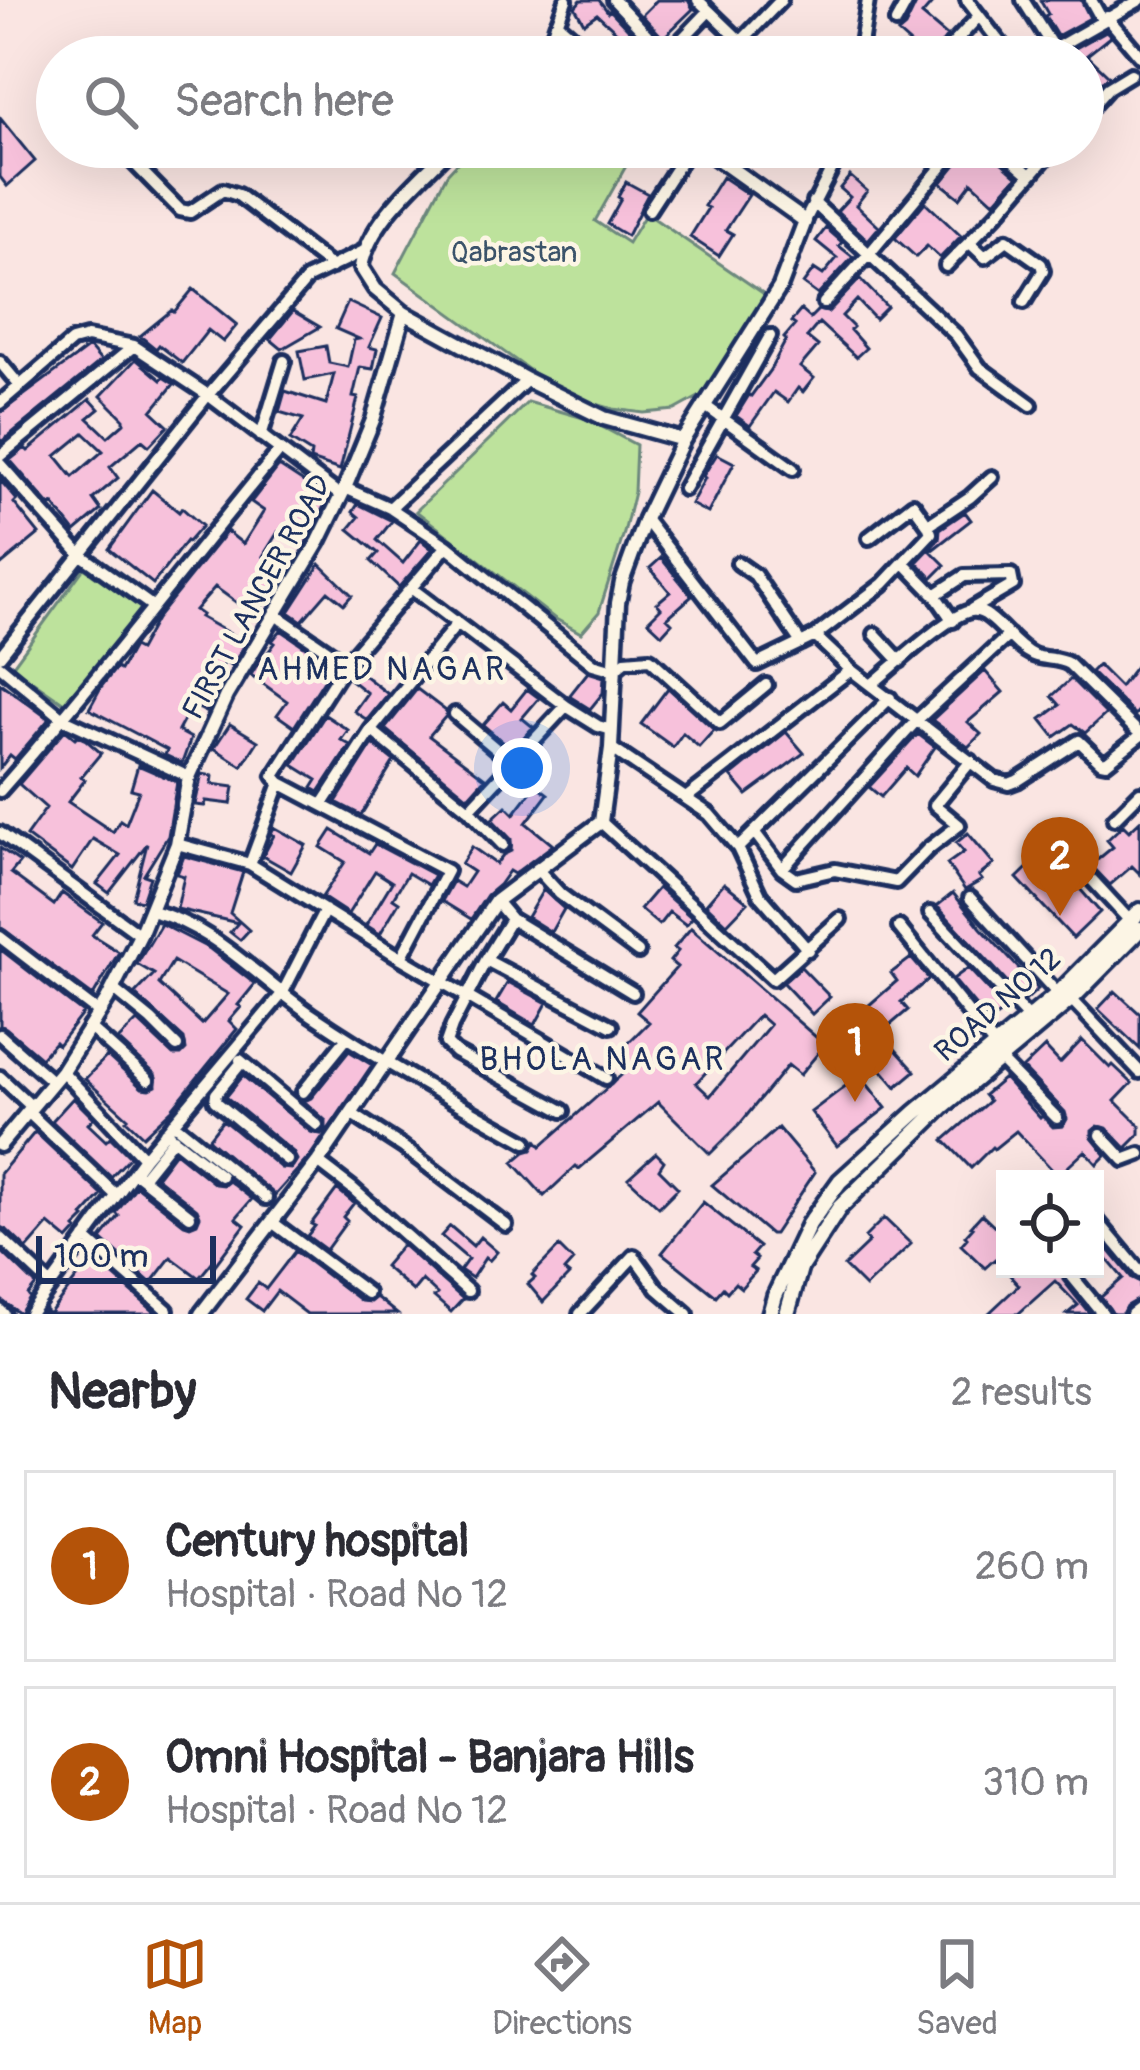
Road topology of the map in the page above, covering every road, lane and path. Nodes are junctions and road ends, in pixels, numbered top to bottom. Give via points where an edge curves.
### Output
1 (566, 0) edge
2 (614, 0) edge
3 (698, 0) edge
4 (782, 0) edge
5 (868, 0) edge
6 (908, 0) edge
7 (968, 0) edge
8 (1024, 0) edge
9 (1091, 0) edge
10 (1140, 0) edge
11 (709, 11) junction
12 (979, 16) junction
13 (1104, 19) junction
14 (896, 22) dead end
15 (557, 25) junction
16 (552, 36) edge
17 (570, 36) edge
18 (647, 36) edge
19 (685, 36) edge
20 (735, 36) edge
21 (745, 36) edge
22 (863, 36) edge
23 (960, 36) edge
24 (995, 36) edge
25 (1046, 36) edge
26 (1076, 36) edge
27 (1140, 56) edge
28 (1131, 74) dead end
29 (1104, 92) edge
30 (140, 168) edge
31 (431, 168) edge
32 (676, 168) edge
33 (733, 168) edge
34 (831, 168) edge
35 (940, 168) edge
36 (1022, 168) edge
37 (1036, 168) edge
38 (1030, 175) junction
39 (813, 202) junction
40 (649, 210) dead end
41 (805, 221) junction
42 (970, 243) junction
43 (364, 250) junction
44 (870, 253) junction
45 (946, 266) dead end
46 (332, 267) junction
47 (824, 302) dead end
48 (1024, 302) dead end
49 (404, 313) junction
50 (770, 337) dead end
51 (134, 346) junction
52 (284, 361) dead end
53 (0, 362) edge
54 (527, 380) junction
55 (20, 386) junction
56 (208, 395) junction
57 (0, 403) edge
58 (704, 405) junction
59 (1031, 406) dead end
60 (722, 421) junction
61 (261, 436) junction
62 (683, 440) junction
63 (280, 451) junction
64 (0, 460) edge
65 (793, 469) dead end
66 (992, 477) dead end
67 (684, 489) dead end
68 (343, 492) junction
69 (390, 508) junction
70 (645, 519) junction
71 (928, 525) junction
72 (869, 538) dead end
73 (447, 546) junction
74 (80, 554) junction
75 (738, 563) dead end
76 (904, 563) junction
77 (411, 588) junction
78 (935, 595) junction
79 (152, 606) junction
80 (969, 611) junction
81 (276, 615) junction
82 (952, 621) junction
83 (456, 625) junction
84 (875, 634) dead end
85 (1009, 635) junction
86 (815, 636) junction
87 (801, 643) junction
88 (0, 656) edge
89 (901, 661) junction
90 (346, 663) junction
91 (0, 666) edge
92 (614, 670) junction
93 (851, 670) junction
94 (766, 685) dead end
95 (871, 685) junction
96 (890, 698) junction
97 (566, 706) junction
98 (455, 714) dead end
99 (64, 719) junction
100 (917, 719) junction
101 (370, 730) junction
102 (612, 730) junction
103 (1140, 735) edge
104 (611, 748) junction
105 (970, 761) junction
106 (514, 764) junction
107 (189, 776) junction
108 (280, 783) junction
109 (0, 791) edge
110 (1140, 793) edge
111 (686, 798) junction
112 (323, 804) junction
113 (469, 810) junction
114 (1114, 819) dead end
115 (602, 822) junction
116 (0, 833) edge
117 (755, 833) junction
118 (1058, 843) dead end
119 (178, 844) junction
120 (503, 845) dead end
121 (738, 848) junction
122 (250, 864) junction
123 (538, 869) junction
124 (782, 869) junction
125 (970, 898) dead end
126 (496, 901) junction
127 (151, 910) junction
128 (325, 910) junction
129 (930, 913) dead end
130 (511, 919) junction
131 (840, 919) dead end
132 (1137, 920) edge
133 (899, 927) dead end
134 (140, 934) junction
135 (0, 937) edge
136 (808, 950) junction
137 (638, 952) dead end
138 (401, 958) junction
139 (486, 959) junction
140 (442, 980) junction
141 (112, 989) junction
142 (633, 993) dead end
143 (282, 994) junction
144 (1064, 996) junction
145 (467, 998) junction
146 (98, 1012) junction
147 (1029, 1019) junction
148 (610, 1026) dead end
149 (89, 1027) junction
150 (0, 1035) edge
151 (347, 1038) junction
152 (177, 1046) dead end
153 (997, 1052) junction
154 (237, 1058) junction
155 (386, 1064) junction
156 (1140, 1072) edge
157 (57, 1076) junction
158 (222, 1076) junction
159 (0, 1077) edge
160 (606, 1078) dead end
161 (148, 1081) dead end
162 (303, 1092) dead end
163 (938, 1102) junction
164 (30, 1110) junction
165 (563, 1111) dead end
166 (352, 1114) junction
167 (1057, 1118) dead end
168 (317, 1125) dead end
169 (171, 1131) junction
170 (1101, 1135) dead end
171 (526, 1142) dead end
172 (0, 1145) edge
173 (1140, 1154) edge
174 (144, 1158) junction
175 (287, 1160) dead end
176 (318, 1162) junction
177 (138, 1175) junction
178 (221, 1176) dead end
179 (116, 1195) junction
180 (266, 1198) dead end
181 (190, 1216) dead end
182 (272, 1222) junction
183 (506, 1225) dead end
184 (1104, 1229) edge
185 (0, 1237) edge
186 (86, 1238) junction
187 (1140, 1272) edge
188 (1073, 1278) edge
189 (51, 1286) junction
190 (468, 1291) dead end
191 (367, 1293) dead end
192 (1140, 1308) edge
193 (34, 1309) edge
194 (167, 1310) dead end
195 (50, 1314) edge
196 (201, 1314) edge
197 (580, 1314) edge
198 (687, 1314) edge
199 (770, 1314) edge
200 (787, 1314) edge
201 (1103, 1314) edge
202 (1132, 1314) edge

1 - 15 street
2 - 18 street
3 - 11 street
4 - 21 street
5 - 22 street
6 - 14 street
7 - 12 street
8 - 25 street
9 - 13 street
10 - 13 street
11 - 19 street
11 - 20 street
12 - 23 street
12 - 24 street
13 - 26 street
13 - 27 street
15 - 16 street
15 - 17 street
28 - 29 street
30 - 46 street via 180,210 190,212 223,190 238,195
31 - 43 street
32 - 40 street
33 - 41 street
34 - 39 street
35 - 44 street
36 - 38 street
37 - 38 street
38 - 42 street
39 - 41 street
39 - 44 street
41 - 58 street via 780,287
42 - 45 street
42 - 48 street via 985,256 1007,240 1041,263
43 - 46 street
43 - 49 street via 361,266 375,289
44 - 47 street
44 - 59 street via 980,368
46 - 56 street via 308,278
49 - 54 street
49 - 68 street, FIRST LANCER ROAD
50 - 60 street
51 - 55 street via 72,341
51 - 56 street
51 - 64 street
52 - 61 street
53 - 55 street
54 - 62 street via 604,418
54 - 69 street
55 - 57 street
56 - 61 street
56 - 74 street
58 - 60 street
58 - 62 street
60 - 65 street
60 - 67 street
61 - 63 street
62 - 70 street
63 - 68 street
63 - 79 street
64 - 74 street
66 - 71 street
68 - 69 street
68 - 81 street, FIRST LANCER ROAD
69 - 73 street
70 - 87 street via 757,664
70 - 92 street via 622,583
71 - 72 street via 913,504
71 - 76 street via 931,533
73 - 77 street
73 - 92 street via 592,664
74 - 79 street
74 - 88 street
75 - 87 street
76 - 78 street
76 - 86 street
77 - 83 street
77 - 90 street
78 - 80 street via 964,576 1011,575 1013,585
78 - 82 street
79 - 99 street
80 - 82 street
80 - 85 street via 988,615
81 - 90 street
81 - 107 street, FIRST LANCER ROAD
82 - 89 street
83 - 97 street
83 - 101 street
84 - 89 street
85 - 100 street
85 - 103 street via 1037,657 1070,664
86 - 87 street
86 - 93 street
89 - 95 street
90 - 108 street via 274,776
91 - 99 street
92 - 94 street via 650,659 720,723
92 - 102 street
93 - 95 street
93 - 111 street
95 - 96 street
96 - 100 street
96 - 117 street
97 - 102 street
97 - 106 street
98 - 106 street
99 - 107 street
99 - 109 street
100 - 105 street
100 - 124 street
101 - 112 street
101 - 113 street
102 - 104 street
103 - 105 street via 1106,763 1079,741 1009,784
104 - 111 street
104 - 115 street
105 - 124 street via 935,805 959,825 896,882 836,870 796,879
106 - 113 street
107 - 119 street, FIRST LANCER ROAD
108 - 112 street
108 - 122 street
110 - 114 street
111 - 121 street
112 - 138 street via 448,871
113 - 120 street
115 - 123 street
115 - 136 street via 773,979
116 - 134 street
117 - 121 street
117 - 124 street
118 - 132 street
119 - 122 street
119 - 127 street, FIRST LANCER ROAD
121 - 136 street via 760,895
122 - 128 street
123 - 126 street
123 - 137 street
125 - 144 street
126 - 130 street
126 - 140 street
127 - 134 street, FIRST LANCER ROAD
127 - 143 street via 194,927
128 - 138 street
128 - 143 street
129 - 147 street
130 - 139 street
130 - 142 street
131 - 136 street
132 - 144 main road
133 - 153 street
134 - 141 street, FIRST LANCER ROAD
135 - 146 street
138 - 140 street
139 - 145 street
139 - 148 street
140 - 145 street
140 - 155 street
141 - 146 street, FIRST LANCER ROAD
141 - 152 street
143 - 151 street
143 - 154 street
144 - 147 main road, ROAD NO 12
144 - 153 main road
144 - 156 street
145 - 160 street
145 - 165 street via 446,1037 450,1048
146 - 149 street, FIRST LANCER ROAD
147 - 153 main road, ROAD NO 12
149 - 157 street, FIRST LANCER ROAD
149 - 161 street
150 - 157 street
151 - 155 street
151 - 162 street
153 - 163 main road
153 - 167 street
154 - 158 street
154 - 168 street
155 - 166 street
155 - 171 street
157 - 164 street, FIRST LANCER ROAD
157 - 174 street
158 - 169 street
158 - 175 street via 215,1100
159 - 164 street
163 - 199 main road, ROAD NO 12 via 840,1181 809,1224
163 - 200 main road via 838,1208 800,1268
164 - 172 street, FIRST LANCER ROAD
164 - 179 street
166 - 176 street
166 - 183 street
169 - 174 street
169 - 177 street
169 - 178 street
169 - 180 street
170 - 173 street via 1124,1160
174 - 177 street
176 - 182 street
176 - 190 street
177 - 179 street
177 - 181 street
179 - 186 street
182 - 191 street
182 - 196 street
184 - 187 street
185 - 189 street
186 - 189 street
186 - 194 street
188 - 201 street
189 - 193 street
192 - 202 street
193 - 195 street
197 - 198 street via 634,1256

